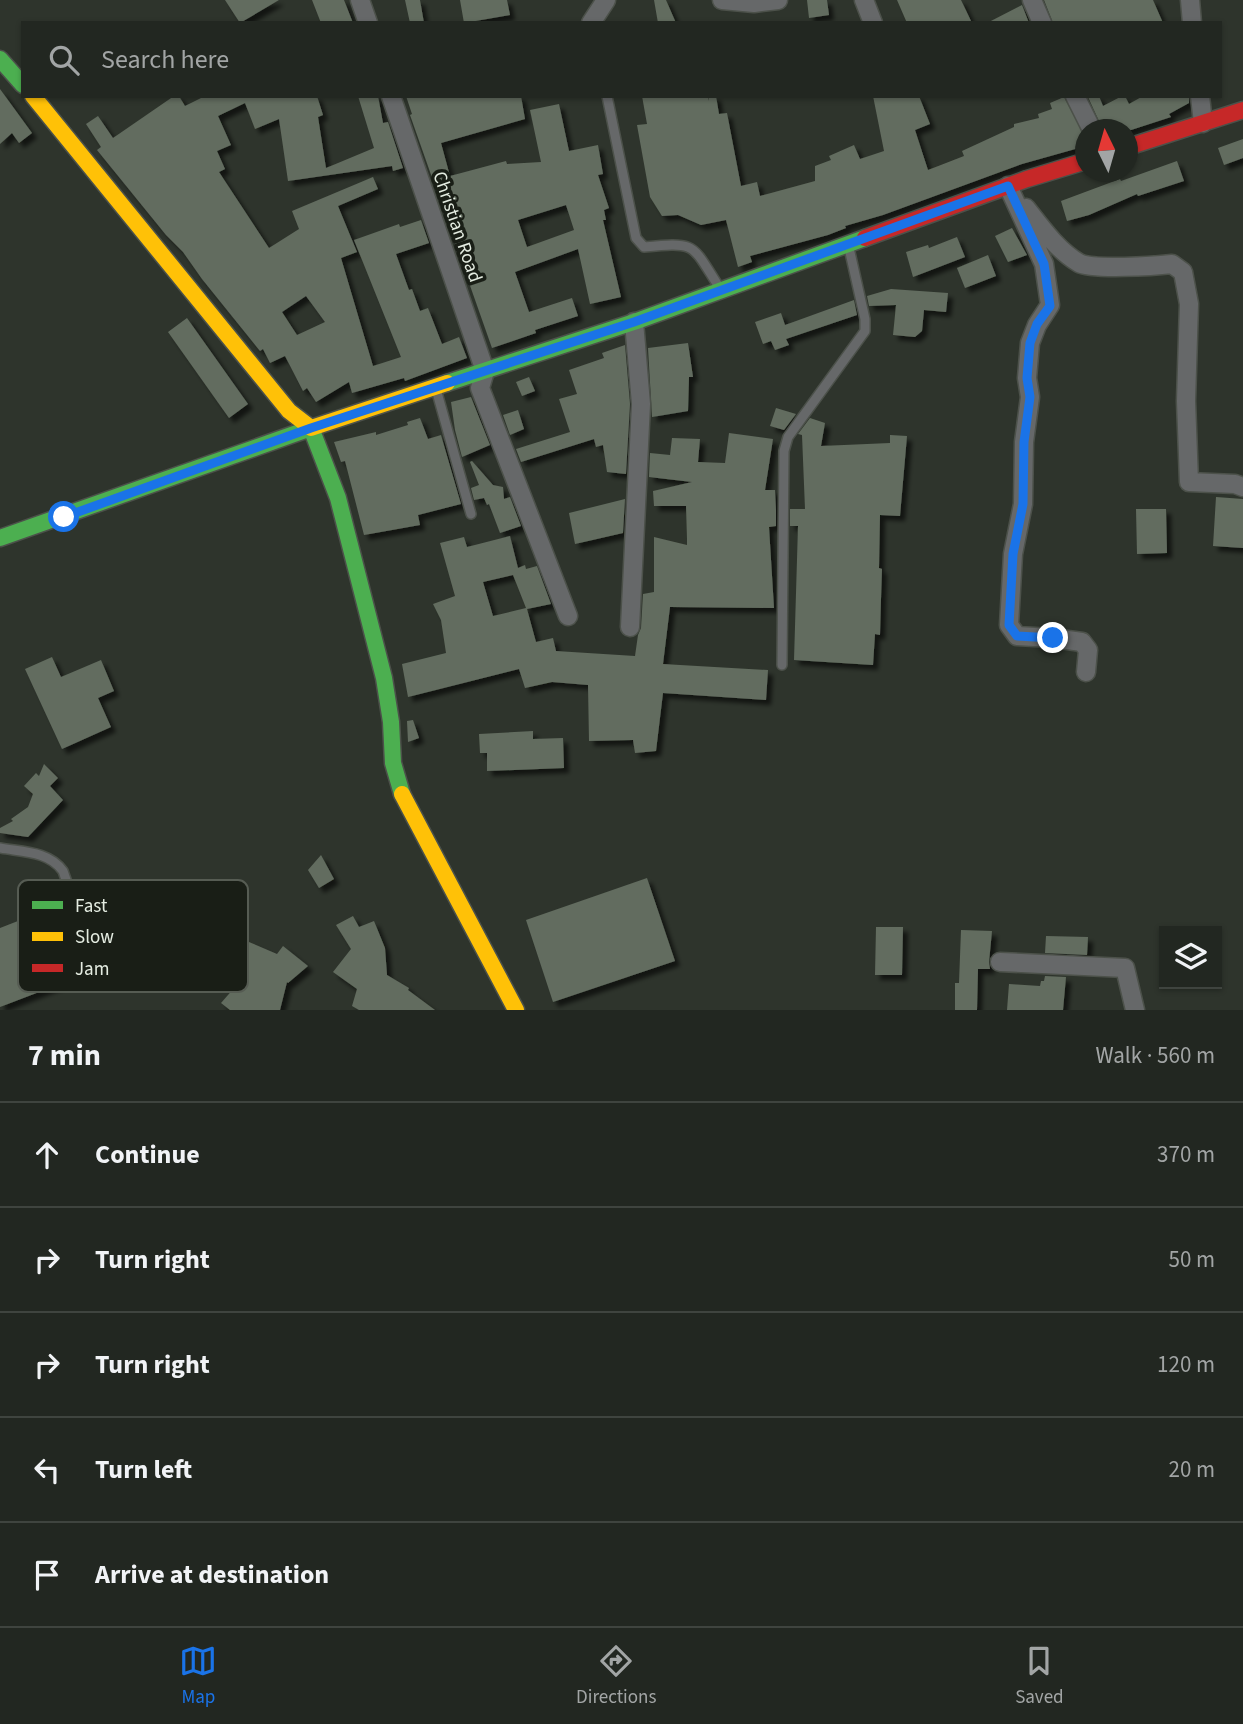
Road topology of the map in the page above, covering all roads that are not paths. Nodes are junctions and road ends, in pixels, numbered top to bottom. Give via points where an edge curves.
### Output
1 (360, 0) edge
2 (606, 0) edge
3 (722, 0) edge
4 (778, 0) edge
5 (864, 0) edge
6 (1032, 0) edge
7 (1190, 0) edge
8 (367, 21) edge
9 (592, 21) edge
10 (872, 21) edge
11 (1041, 21) edge
12 (1192, 21) edge
13 (0, 59) edge
14 (21, 83) edge
15 (35, 98) edge
16 (392, 98) edge
17 (607, 98) edge
18 (1076, 98) edge
19 (1200, 98) edge
20 (1243, 110) edge
21 (1086, 119) edge
22 (1203, 123) junction
23 (1138, 144) edge
24 (1075, 164) edge
25 (1008, 186) junction
26 (848, 246) junction
27 (721, 291) junction
28 (634, 322) junction
29 (485, 371) junction
30 (436, 387) junction
31 (311, 428) junction
32 (1243, 487) edge
33 (471, 514) dead end
34 (0, 538) edge
35 (568, 616) dead end
36 (630, 628) dead end
37 (782, 665) dead end
38 (1086, 671) dead end
39 (0, 848) edge
40 (66, 880) edge
41 (1000, 962) dead end
42 (516, 1010) edge
43 (1135, 1010) edge

1 - 8 street
2 - 9 street
3 - 4 street
5 - 10 street
6 - 11 street
7 - 12 street
13 - 14 street
15 - 31 street via 289,411
16 - 29 street, Christian Road
17 - 27 lane via 636,238 644,247 681,243 695,250
18 - 21 street
19 - 22 street
20 - 22 street
22 - 23 street
24 - 25 street
25 - 26 street
25 - 32 street via 1050,238 1081,264 1172,264 1183,272 1189,304 1189,482
25 - 38 street via 1044,264 1050,306 1030,343 1023,504 1013,554 1009,625 1017,636 1082,642 1088,650
26 - 27 street
26 - 37 lane via 865,331 788,437 784,451
27 - 28 street
28 - 29 street
28 - 36 street via 641,404
29 - 30 street
29 - 35 street, Christian Road via 480,388
30 - 31 street
30 - 33 lane
31 - 34 street
31 - 42 street via 338,498 384,678 399,788
39 - 40 lane via 44,855 57,862
41 - 43 street via 1125,968

